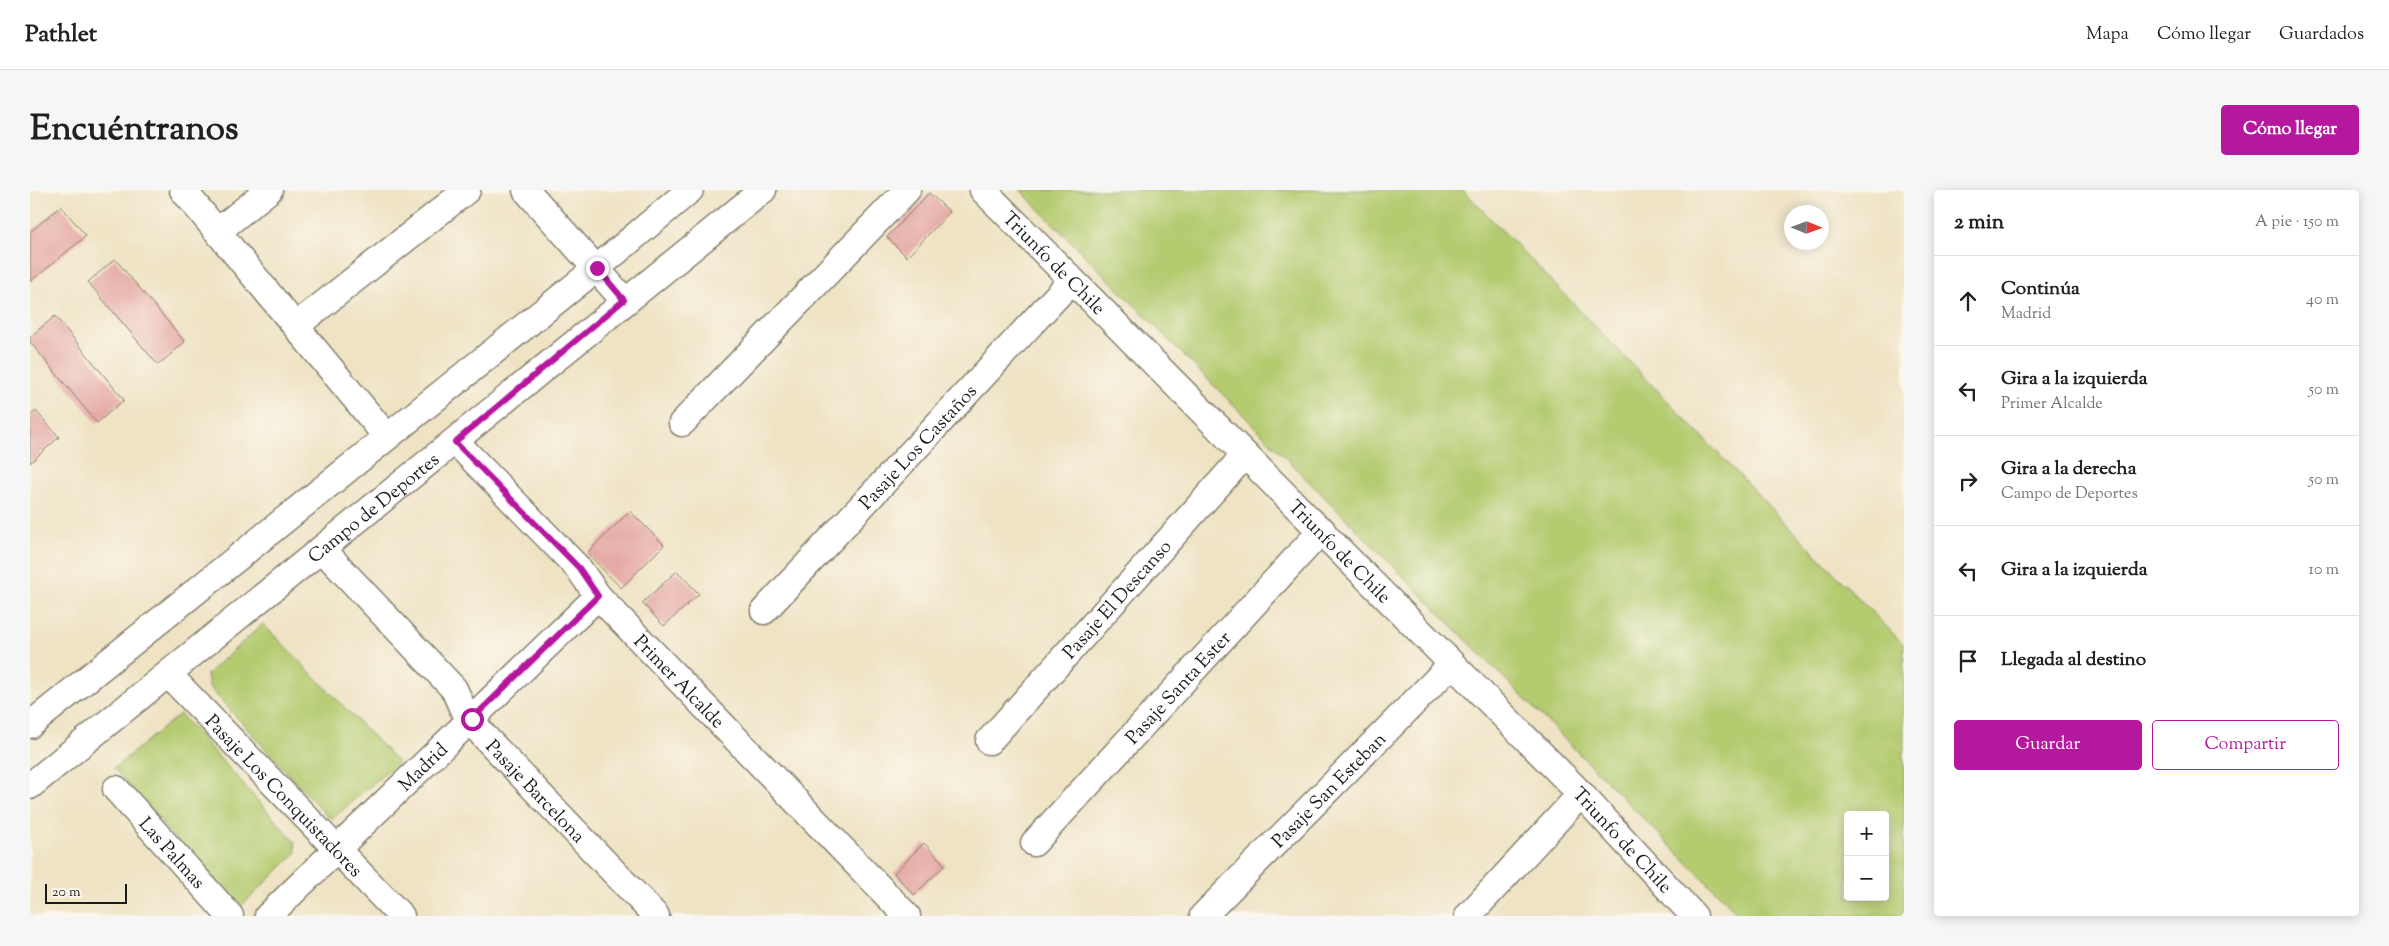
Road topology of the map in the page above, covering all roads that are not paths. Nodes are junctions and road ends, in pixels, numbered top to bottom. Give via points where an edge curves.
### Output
1 (184, 190) edge
2 (269, 190) edge
3 (467, 190) edge
4 (526, 190) edge
5 (690, 190) edge
6 (763, 190) edge
7 (907, 190) edge
8 (983, 190) edge
9 (218, 231) junction
10 (597, 268) junction
11 (1071, 281) junction
12 (624, 300) junction
13 (297, 325) junction
14 (682, 423) dead end
15 (387, 437) junction
16 (455, 442) junction
17 (1244, 456) junction
18 (1322, 530) junction
19 (322, 549) junction
20 (598, 596) junction
21 (764, 611) dead end
22 (1452, 664) junction
23 (168, 674) junction
24 (472, 719) junction
25 (30, 725) edge
26 (989, 741) dead end
27 (31, 783) edge
28 (116, 789) dead end
29 (1581, 794) junction
30 (1034, 844) dead end
31 (336, 850) junction
32 (903, 915) edge
33 (230, 916) edge
34 (268, 916) edge
35 (400, 916) edge
36 (656, 916) edge
37 (1203, 916) edge
38 (1468, 916) edge
39 (1694, 916) edge

1 - 9 street
2 - 9 street
3 - 13 street
4 - 10 street
5 - 10 street
6 - 12 street, Campo de Deportes
7 - 14 street
8 - 11 street, Triunfo de Chile
9 - 13 street
10 - 12 street
10 - 15 street
11 - 17 street, Triunfo de Chile
11 - 21 street, Pasaje Los Castaños
12 - 16 street, Campo de Deportes
13 - 15 street
15 - 25 street
16 - 19 street, Campo de Deportes
16 - 20 street, Primer Alcalde via 579,568
17 - 18 street, Triunfo de Chile
17 - 26 street, Pasaje El Descanso
18 - 22 street, Triunfo de Chile
18 - 30 street, Pasaje Santa Ester
19 - 23 street, Campo de Deportes
19 - 24 street, Pasaje Barcelona via 454,689
20 - 24 street, Madrid
20 - 32 street, Primer Alcalde
22 - 29 street, Triunfo de Chile
22 - 37 street, Pasaje San Esteban
23 - 27 street, Campo de Deportes
23 - 31 street, Pasaje Los Conquistadores
24 - 31 street, Madrid
24 - 36 street, Pasaje Barcelona via 483,735
28 - 33 street, Las Palmas
29 - 38 street
29 - 39 street, Triunfo de Chile
31 - 34 street, Madrid
31 - 35 street, Pasaje Los Conquistadores

